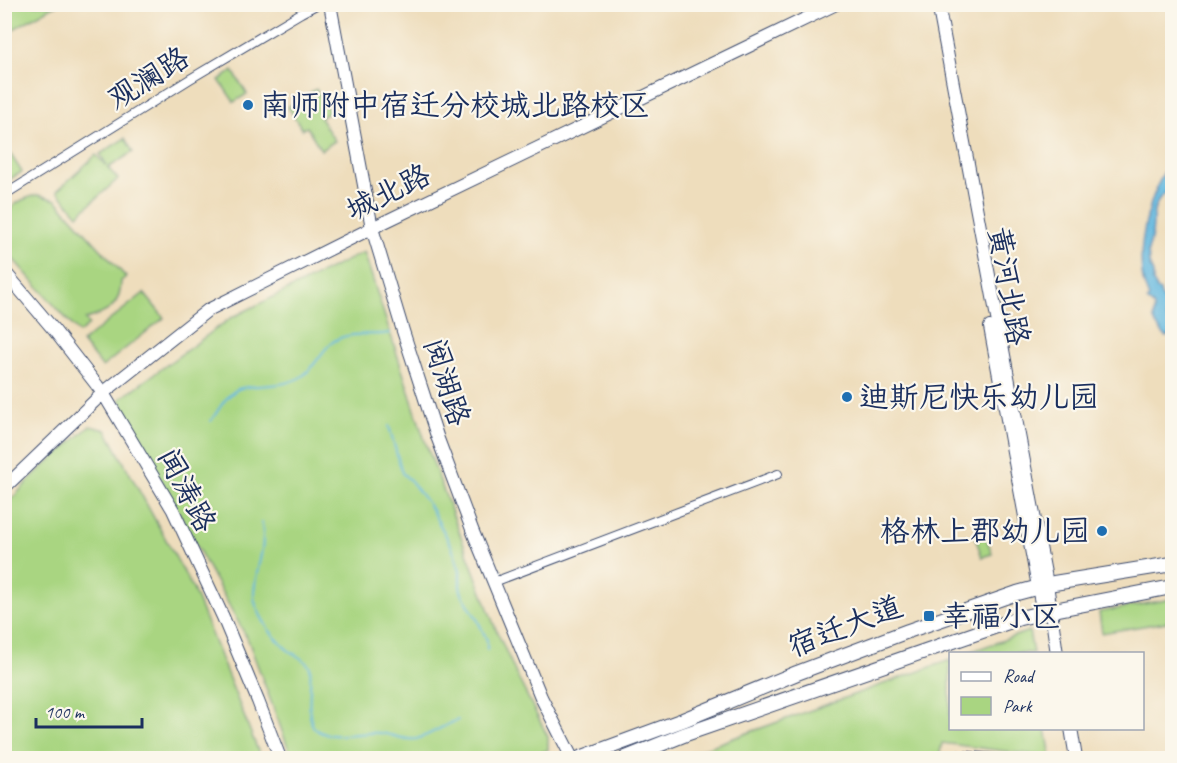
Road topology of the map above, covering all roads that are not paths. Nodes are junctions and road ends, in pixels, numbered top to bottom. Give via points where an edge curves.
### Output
1 (318, 4) edge
2 (330, 4) edge
3 (836, 4) edge
4 (931, 4) edge
5 (938, 4) edge
6 (4, 195) edge
7 (372, 228) junction
8 (4, 271) edge
9 (104, 393) junction
10 (778, 474) dead end
11 (4, 488) edge
12 (1173, 564) edge
13 (494, 582) junction
14 (1043, 585) junction
15 (1173, 587) edge
16 (1046, 611) junction
17 (1050, 652) edge
18 (1056, 652) edge
19 (1063, 730) edge
20 (1071, 730) edge
21 (948, 754) dead end
22 (280, 759) edge
23 (572, 759) edge
24 (580, 759) edge
25 (626, 759) edge
26 (996, 759) edge
27 (1069, 759) edge
28 (1076, 759) edge

1 - 6 street, 观澜路
2 - 7 street, 阅湖路
3 - 7 street, 城北路
4 - 14 street, 黄河北路
5 - 14 street, 黄河北路
7 - 9 street, 城北路 via 208,310
7 - 13 street, 阅湖路 via 438,439
8 - 9 street, 闻涛路
9 - 11 street, 城北路
9 - 22 street, 闻涛路 via 173,510 228,628
10 - 13 street
12 - 14 main road, 宿迁大道
13 - 23 street, 阅湖路 via 541,697
14 - 16 street, 黄河北路
14 - 24 main road, 宿迁大道 via 908,631
15 - 16 main road, 宿迁大道
16 - 17 street
16 - 18 street
16 - 25 main road, 宿迁大道 via 697,730
19 - 27 street
20 - 28 street
21 - 26 street

